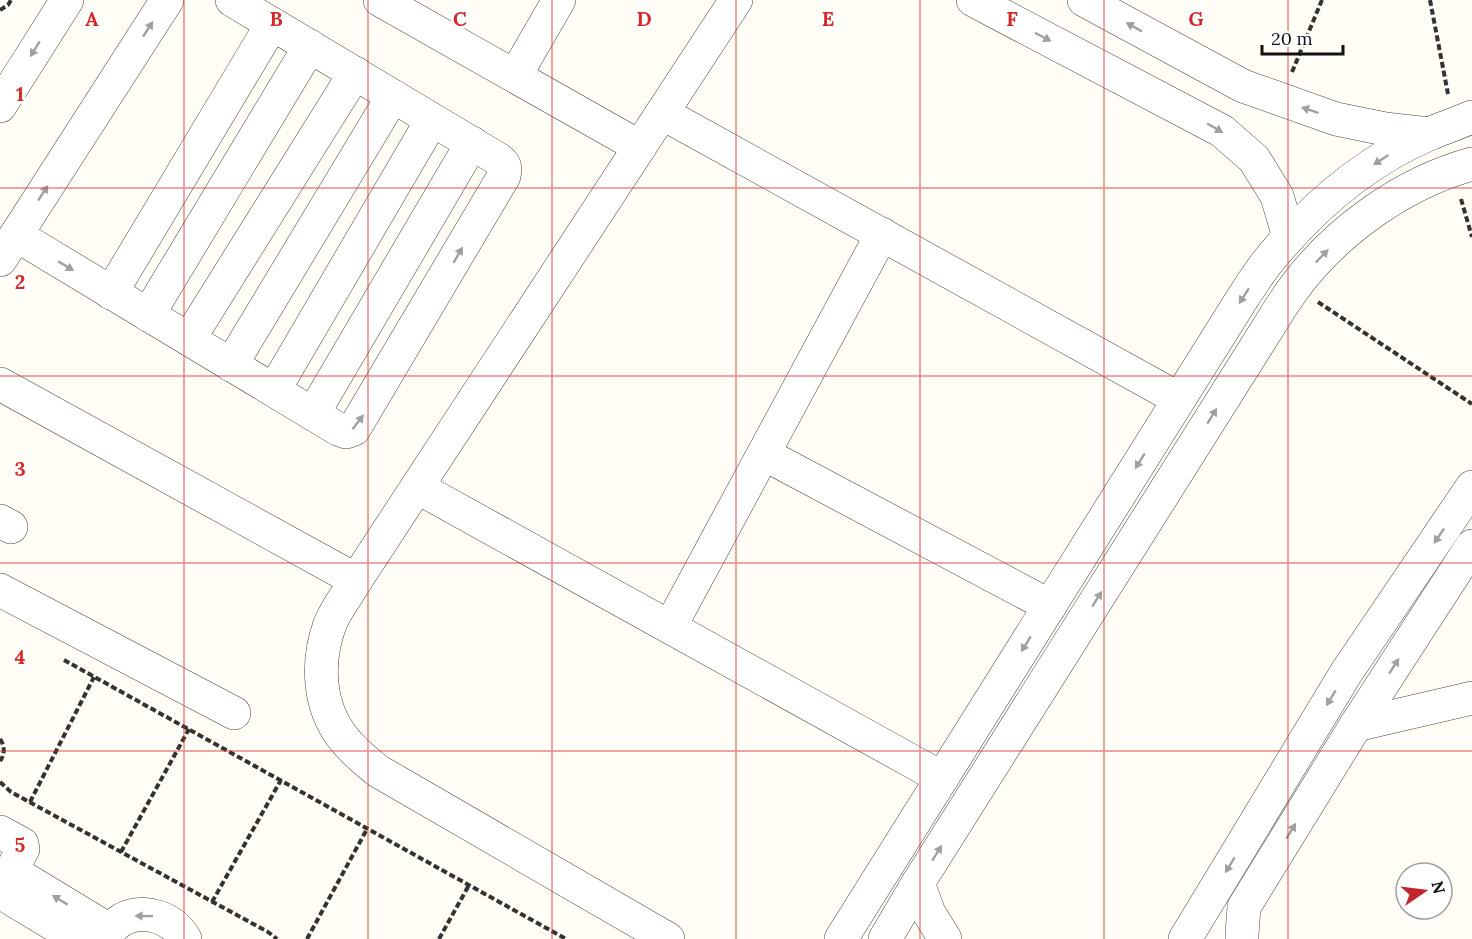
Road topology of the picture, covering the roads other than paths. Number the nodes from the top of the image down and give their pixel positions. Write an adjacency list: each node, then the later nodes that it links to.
1 (67, 0): 14 (street, one-way to 14)
2 (167, 0): 23 (street, one-way to 2)
3 (232, 0): 9 (street)
4 (380, 0): 12 (street)
5 (560, 0): 12 (street)
6 (736, 0): 15 (street)
7 (972, 0): 22 (street, one-way to 22)
8 (1084, 0): 17 (street, one-way to 8)
9 (272, 24): 10 (street); 24 (street)
10 (310, 46): 11 (street); 25 (street)
11 (355, 73): 13 (street); 26 (street)
12 (515, 76): 19 (street)
13 (393, 96): 16 (street); 27 (street)
14 (0, 106)
15 (662, 112): 19 (street); 21 (street)
16 (432, 120): 18 (street); 29 (street)
17 (1451, 125): 22 (street, one-way to 22)
18 (472, 143): 31 (street); 31 (street, one-way to 18)
19 (640, 147): 33 (street)
20 (1462, 166): 45 (street, one-way to 20)
21 (882, 234): 30 (street); 32 (street)
22 (1289, 237): 30 (street, one-way to 30)
23 (8, 248): 24 (street, one-way to 24)
24 (111, 293): 25 (street)
25 (148, 315): 26 (street)
26 (189, 339): 27 (street)
27 (231, 365): 29 (street)
28 (0, 384): 36 (street)
29 (274, 390): 31 (street)
30 (1179, 399): 38 (street, one-way to 38)
31 (314, 414)
32 (764, 453): 38 (street); 39 (street)
33 (417, 487): 36 (street); 39 (street)
34 (1472, 488): 54 (street, one-way to 54)
35 (1472, 546): 42 (street, one-way to 35)
36 (356, 580): 50 (street)
37 (0, 590): 41 (street)
38 (1050, 606): 43 (street, one-way to 43)
39 (670, 627): 43 (street)
40 (1472, 698): 42 (street)
41 (234, 713)
42 (1356, 725): 55 (street, one-way to 42)
43 (942, 778): 51 (street)
44 (0, 832): 46 (street)
45 (918, 883): 52 (street); 53 (street)
46 (4, 885): 47 (street, one-way to 46); 48 (street)
47 (106, 934): 49 (street, one-way to 47)
48 (78, 939)
49 (185, 939)
50 (668, 939)
51 (841, 939)
52 (885, 939)
53 (945, 939)
54 (1185, 939)
55 (1242, 939)

